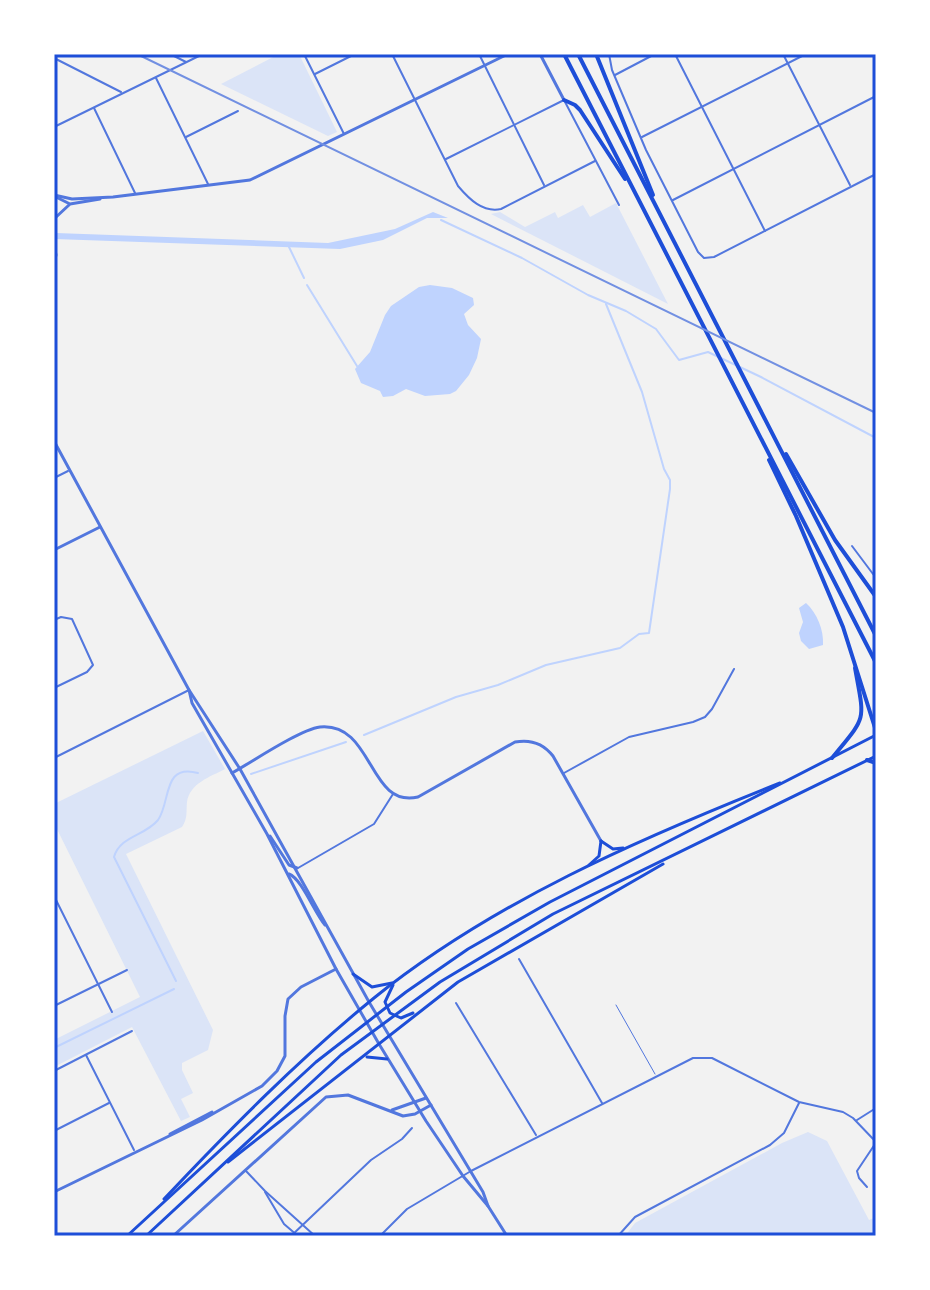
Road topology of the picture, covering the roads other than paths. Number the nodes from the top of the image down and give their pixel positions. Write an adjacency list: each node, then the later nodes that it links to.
1 (170, 54): 18 (street)
2 (203, 54): 18 (street)
3 (304, 54): 21 (street)
4 (355, 54): 21 (street)
5 (392, 54): 26 (street)
6 (479, 54): 20 (street)
7 (508, 54): 20 (street)
8 (540, 54): 27 (street)
9 (564, 54): 47 (highway)
10 (578, 54): 53 (highway)
11 (596, 54): 53 (highway)
12 (609, 54): 22 (street)
13 (655, 54): 22 (street)
14 (675, 54): 29 (street)
15 (783, 54): 19 (street)
16 (806, 54): 19 (street)
17 (54, 58): 24 (street)
18 (186, 62): 23 (street)
19 (788, 63): 29 (street); 32 (street)
20 (484, 65): 26 (street); 31 (street)
21 (314, 74): 34 (street)
22 (614, 75): 35 (street)
23 (155, 77): 24 (street); 36 (street)
24 (123, 93): 28 (street)
25 (876, 96): 32 (street)
26 (415, 100): 34 (street); 37 (street)
27 (564, 100): 31 (street); 38 (street); 47 (highway)
28 (94, 107): 33 (street); 44 (street)
29 (702, 107): 35 (street); 39 (street)
30 (238, 111): 36 (street)
31 (514, 125): 37 (street); 42 (street)
32 (819, 125): 39 (street); 43 (street)
33 (54, 127)
34 (344, 134): 41 (street)
35 (641, 137): 48 (street)
36 (185, 138): 41 (street)
37 (445, 160): 42 (street)
38 (595, 161): 42 (street); 50 (street)
39 (733, 169): 48 (street); 54 (street)
40 (876, 174): 43 (street)
41 (209, 185): 44 (street)
42 (545, 186)
43 (851, 187): 54 (street)
44 (136, 195): 46 (street)
45 (54, 196): 46 (street); 49 (street)
46 (103, 198): 49 (street)
47 (638, 198): 57 (highway)
48 (672, 201): 54 (street)
49 (70, 204): 52 (street)
50 (619, 205)
51 (54, 210): 52 (street)
52 (54, 219)
53 (662, 219): 59 (highway)
54 (765, 231)
55 (54, 245): 56 (street)
56 (54, 263)
57 (749, 414): 69 (highway); 70 (highway)
58 (54, 441): 60 (street)
59 (778, 443): 66 (highway); 68 (highway)
60 (69, 471): 61 (street); 62 (street)
61 (54, 478)
62 (100, 527): 64 (street); 73 (street)
63 (852, 546): 65 (street)
64 (54, 550)
65 (876, 578)
66 (876, 597)
67 (54, 620): 72 (street)
68 (876, 636)
69 (852, 654): 74 (highway); 77 (highway)
70 (876, 663)
71 (734, 669): 82 (street)
72 (54, 688)
73 (189, 690): 76 (street); 80 (street); 81 (street)
74 (876, 733): 77 (main road)
75 (876, 756): 78 (main road)
76 (54, 758)
77 (832, 758): 83 (main road)
78 (867, 760): 79 (highway); 88 (main road)
79 (876, 763)
80 (240, 769): 81 (street); 84 (street); 89 (street)
81 (232, 773): 85 (street)
82 (562, 773): 84 (street); 86 (street)
83 (800, 775): 87 (main road); 138 (main road)
84 (393, 794): 89 (street)
85 (265, 830): 89 (street); 91 (street)
86 (601, 841): 87 (main road); 90 (main road)
87 (635, 843): 90 (main road)
88 (680, 854): 104 (main road); 130 (main road)
89 (297, 868): 93 (street)
90 (579, 872): 98 (main road)
91 (289, 874): 93 (street); 95 (street)
92 (54, 896): 99 (street)
93 (332, 935): 97 (street)
94 (519, 959): 118 (street)
95 (336, 969): 105 (street); 129 (street)
96 (127, 970): 99 (street)
97 (353, 974): 98 (main road); 100 (street)
98 (395, 982): 100 (main road); 104 (main road)
99 (98, 984): 103 (street); 106 (street)
100 (369, 1002): 105 (main road); 108 (street)
101 (456, 1003): 127 (street)
102 (616, 1005): 114 (lane)
103 (54, 1006)
104 (420, 1009): 108 (main road)
105 (359, 1011): 109 (street); 138 (main road)
106 (112, 1012)
107 (132, 1031): 110 (street)
108 (389, 1035): 109 (main road); 115 (street)
109 (379, 1044): 111 (main road); 112 (street)
110 (86, 1055): 113 (street); 116 (street)
111 (363, 1058): 112 (main road); 130 (main road)
112 (387, 1059): 119 (street)
113 (54, 1071)
114 (657, 1076): 117 (street); 118 (street)
115 (426, 1098): 119 (street); 120 (street)
116 (110, 1102): 126 (street); 129 (street)
117 (799, 1102): 124 (street); 148 (street)
118 (602, 1103): 127 (street)
119 (414, 1104): 122 (street); 123 (street)
120 (431, 1105): 123 (street); 132 (street)
121 (876, 1108): 124 (street)
122 (389, 1110): 123 (street); 131 (street)
123 (420, 1112): 133 (street)
124 (856, 1121): 128 (street)
125 (412, 1128): 139 (street)
126 (54, 1131)
127 (537, 1137): 132 (street)
128 (876, 1142): 134 (street)
129 (135, 1151): 136 (street)
130 (220, 1167): 142 (main road)
131 (246, 1171): 135 (street); 143 (street)
132 (471, 1171): 133 (street); 137 (street)
133 (463, 1176): 137 (street); 146 (street)
134 (867, 1187)
135 (265, 1191): 139 (street); 140 (street)
136 (54, 1192)
137 (488, 1206): 147 (street)
138 (144, 1219): 141 (main road)
139 (301, 1225): 140 (street); 145 (street)
140 (292, 1234): 144 (street)
141 (127, 1236)
142 (146, 1236)
143 (173, 1236)
144 (298, 1236)
145 (315, 1236)
146 (380, 1236)
147 (507, 1236)
148 (618, 1236)

